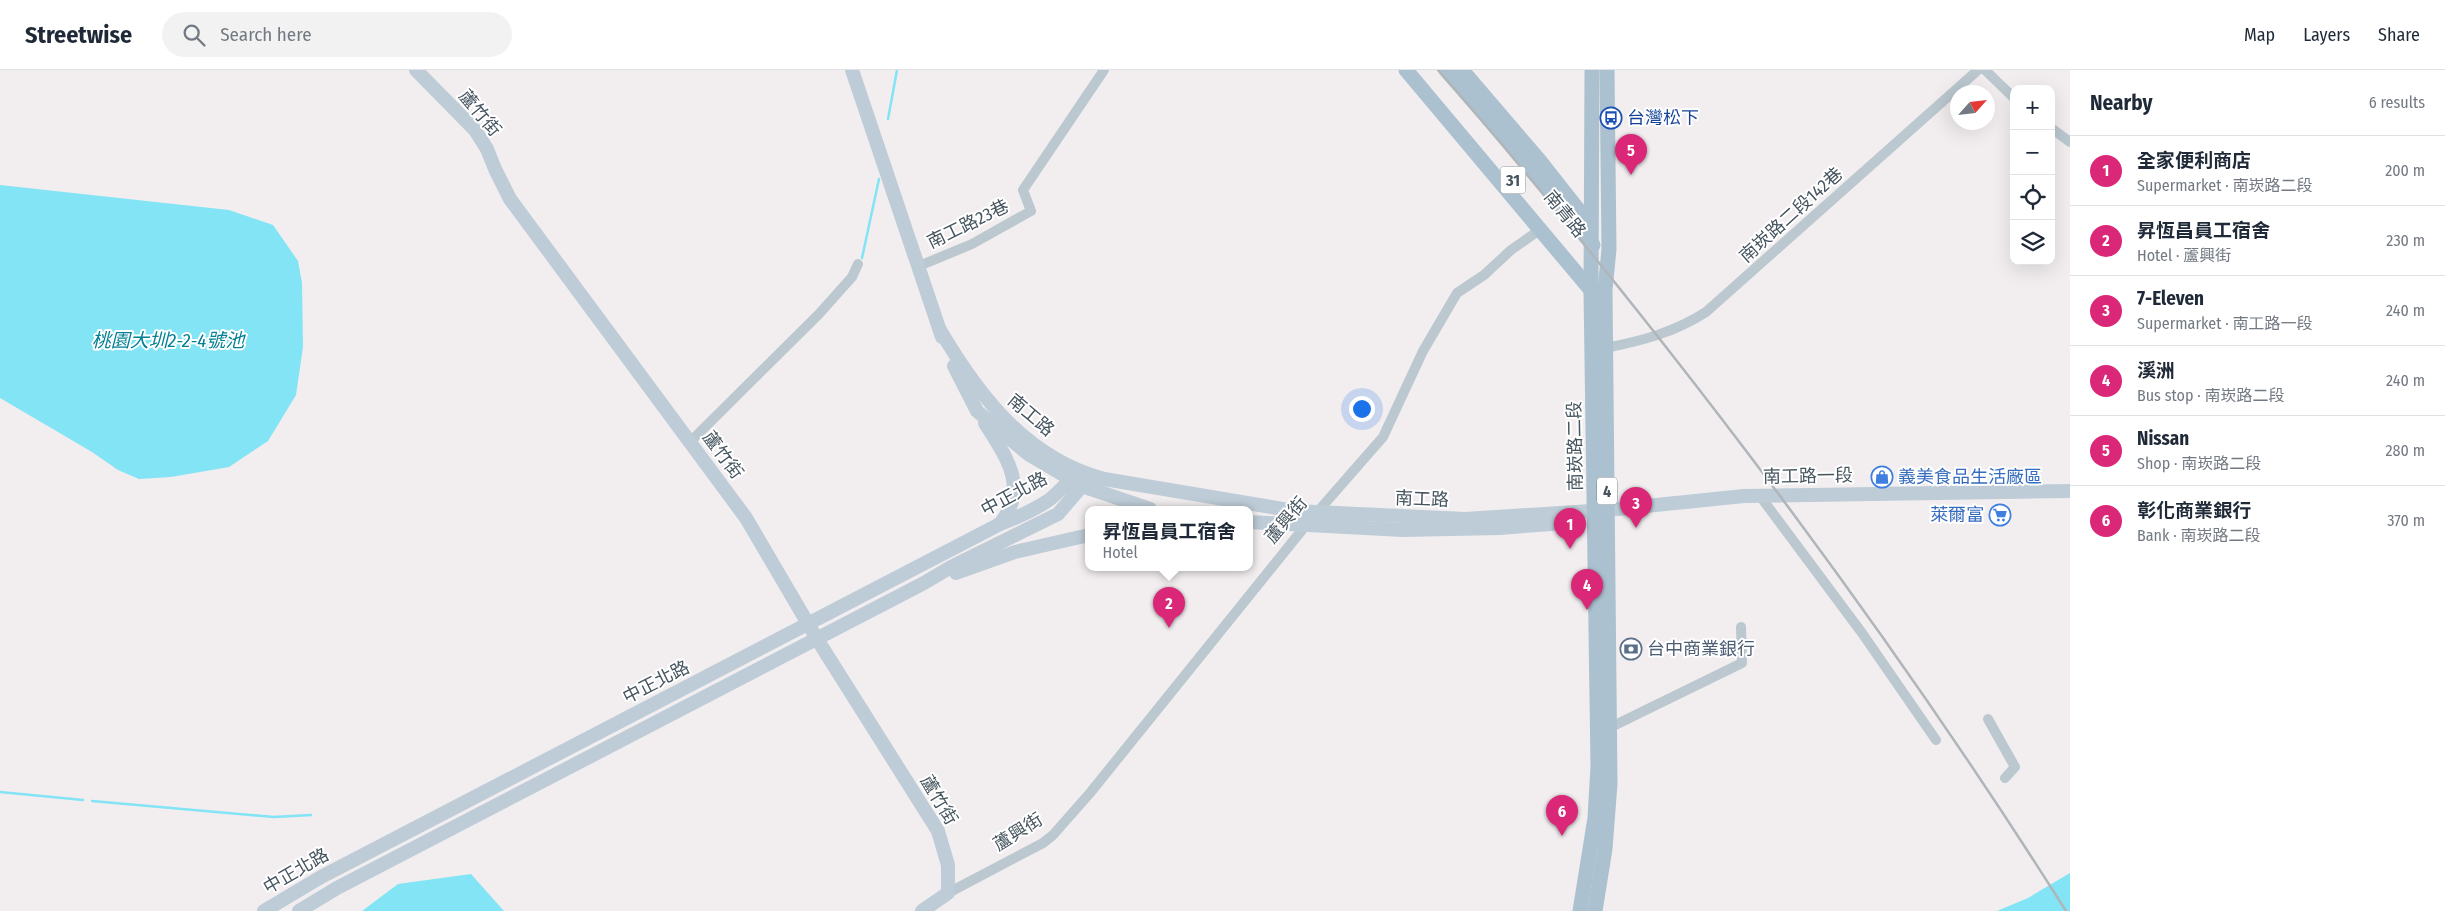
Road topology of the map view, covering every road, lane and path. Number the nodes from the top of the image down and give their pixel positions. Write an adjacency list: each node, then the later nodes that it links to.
1 (416, 70): 25 (street, 蘆竹街)
2 (852, 70): 20 (street, 南工路)
3 (1104, 70): 20 (street, 南工路23巷)
4 (1406, 70): 16 (main road, 31)
5 (1419, 70): 21 (main road, 南青路 / 31)
6 (1446, 70): 17 (main road, 南青路 / 31)
7 (1462, 70): 15 (main road, 31)
8 (1592, 70): 15 (main road, 南崁路二段 / 4)
9 (1607, 70): 18 (main road, 南崁路二段 / 4)
10 (1978, 70): 23 (street, 南崁路二段142巷)
11 (1985, 70): 12 (street)
12 (2010, 94)
13 (2054, 130): 14 (street)
14 (2070, 142)
15 (1592, 227): 17 (main road, 南崁路二段 / 4); 18 (main road, 31)
16 (1541, 230): 21 (main road, 31); 30 (street, 蘆興街)
17 (1592, 244): 18 (main road, 南青路 / 31); 21 (main road, 南崁路二段 / 4)
18 (1609, 255): 21 (main road, 南崁路二段 / 4)
19 (858, 264): 25 (street)
20 (919, 266): 22 (street, 南工路)
21 (1598, 291): 23 (main road, 南崁路二段 / 4); 31 (main road, 南崁路二段 / 4)
22 (940, 330): 24 (street, 南工路); 26 (street, 南工路)
23 (1605, 348): 31 (main road, 南崁路二段 / 4)
24 (977, 411): 26 (street, 南工路); 33 (street)
25 (690, 442): 37 (street, 蘆竹街)
26 (1078, 479): 29 (street, 南工路); 30 (street, 南工路); 33 (street, 中正北路); 36 (street, 中正北路)
27 (2070, 491): 28 (street, 南工路一段)
28 (1760, 496): 31 (street, 南工路一段); 42 (street)
29 (1143, 506)
30 (1317, 512): 31 (street, 南工路); 34 (street, 蘆興街)
31 (1599, 514): 34 (street, 南工路); 41 (main road, 南崁路二段 / 4); 48 (main road, 南崁路二段 / 4)
32 (1253, 522): 34 (street, 南工路)
33 (1000, 524): 37 (street, 中正北路)
34 (1306, 525): 44 (street, 蘆興街)
35 (1085, 536): 36 (street)
36 (924, 583): 39 (street, 中正北路)
37 (809, 625): 39 (street, 蘆竹街); 45 (street, 中正北路)
38 (1741, 627): 41 (street)
39 (817, 638): 44 (street, 蘆竹街); 46 (street, 中正北路)
40 (1988, 719): 43 (street)
41 (1609, 728): 49 (main road, 南崁路二段 / 4)
42 (1936, 740)
43 (2005, 778)
44 (948, 893): 47 (street, 蘆興街)
45 (264, 911)
46 (299, 911)
47 (922, 911)
48 (1580, 911)
49 (1595, 911)

